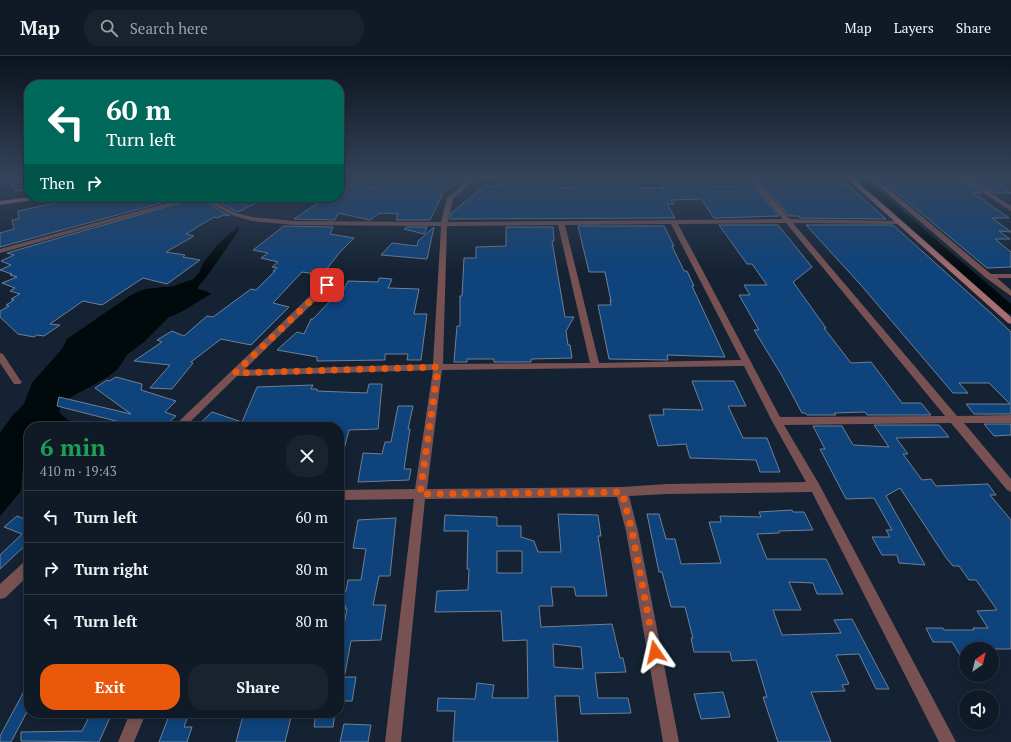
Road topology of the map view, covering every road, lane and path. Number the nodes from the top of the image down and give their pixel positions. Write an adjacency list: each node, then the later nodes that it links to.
1 (152, 209): 12 (street)
2 (224, 209): 11 (street)
3 (447, 209): 11 (street)
4 (777, 209): 7 (street)
5 (884, 209): 8 (street)
6 (909, 209): 14 (street)
7 (787, 221): 8 (street); 10 (street); 25 (street)
8 (898, 222): 17 (street)
9 (561, 223): 10 (street); 11 (street); 20 (street)
10 (674, 223): 19 (street)
11 (444, 224): 21 (street)
12 (0, 251)
13 (337, 276): 22 (street)
14 (989, 276): 15 (street); 16 (street)
15 (1011, 276)
16 (1011, 294)
17 (1011, 321)
18 (0, 356): 23 (street)
19 (748, 364): 20 (street); 26 (street)
20 (594, 366): 21 (street)
21 (438, 367): 22 (street); 31 (street)
22 (235, 373): 27 (street)
23 (17, 382)
24 (1011, 419): 25 (street)
25 (955, 420): 26 (street); 29 (street)
26 (777, 421): 28 (street)
27 (183, 422)
28 (815, 487): 30 (street); 39 (street)
29 (1011, 487)
30 (622, 492): 31 (street); 38 (street)
31 (420, 494): 32 (street); 37 (street)
32 (344, 495)
33 (24, 571): 34 (street)
34 (0, 593)
35 (136, 718): 36 (street)
36 (126, 742)
37 (392, 742)
38 (671, 742)
39 (948, 742)

